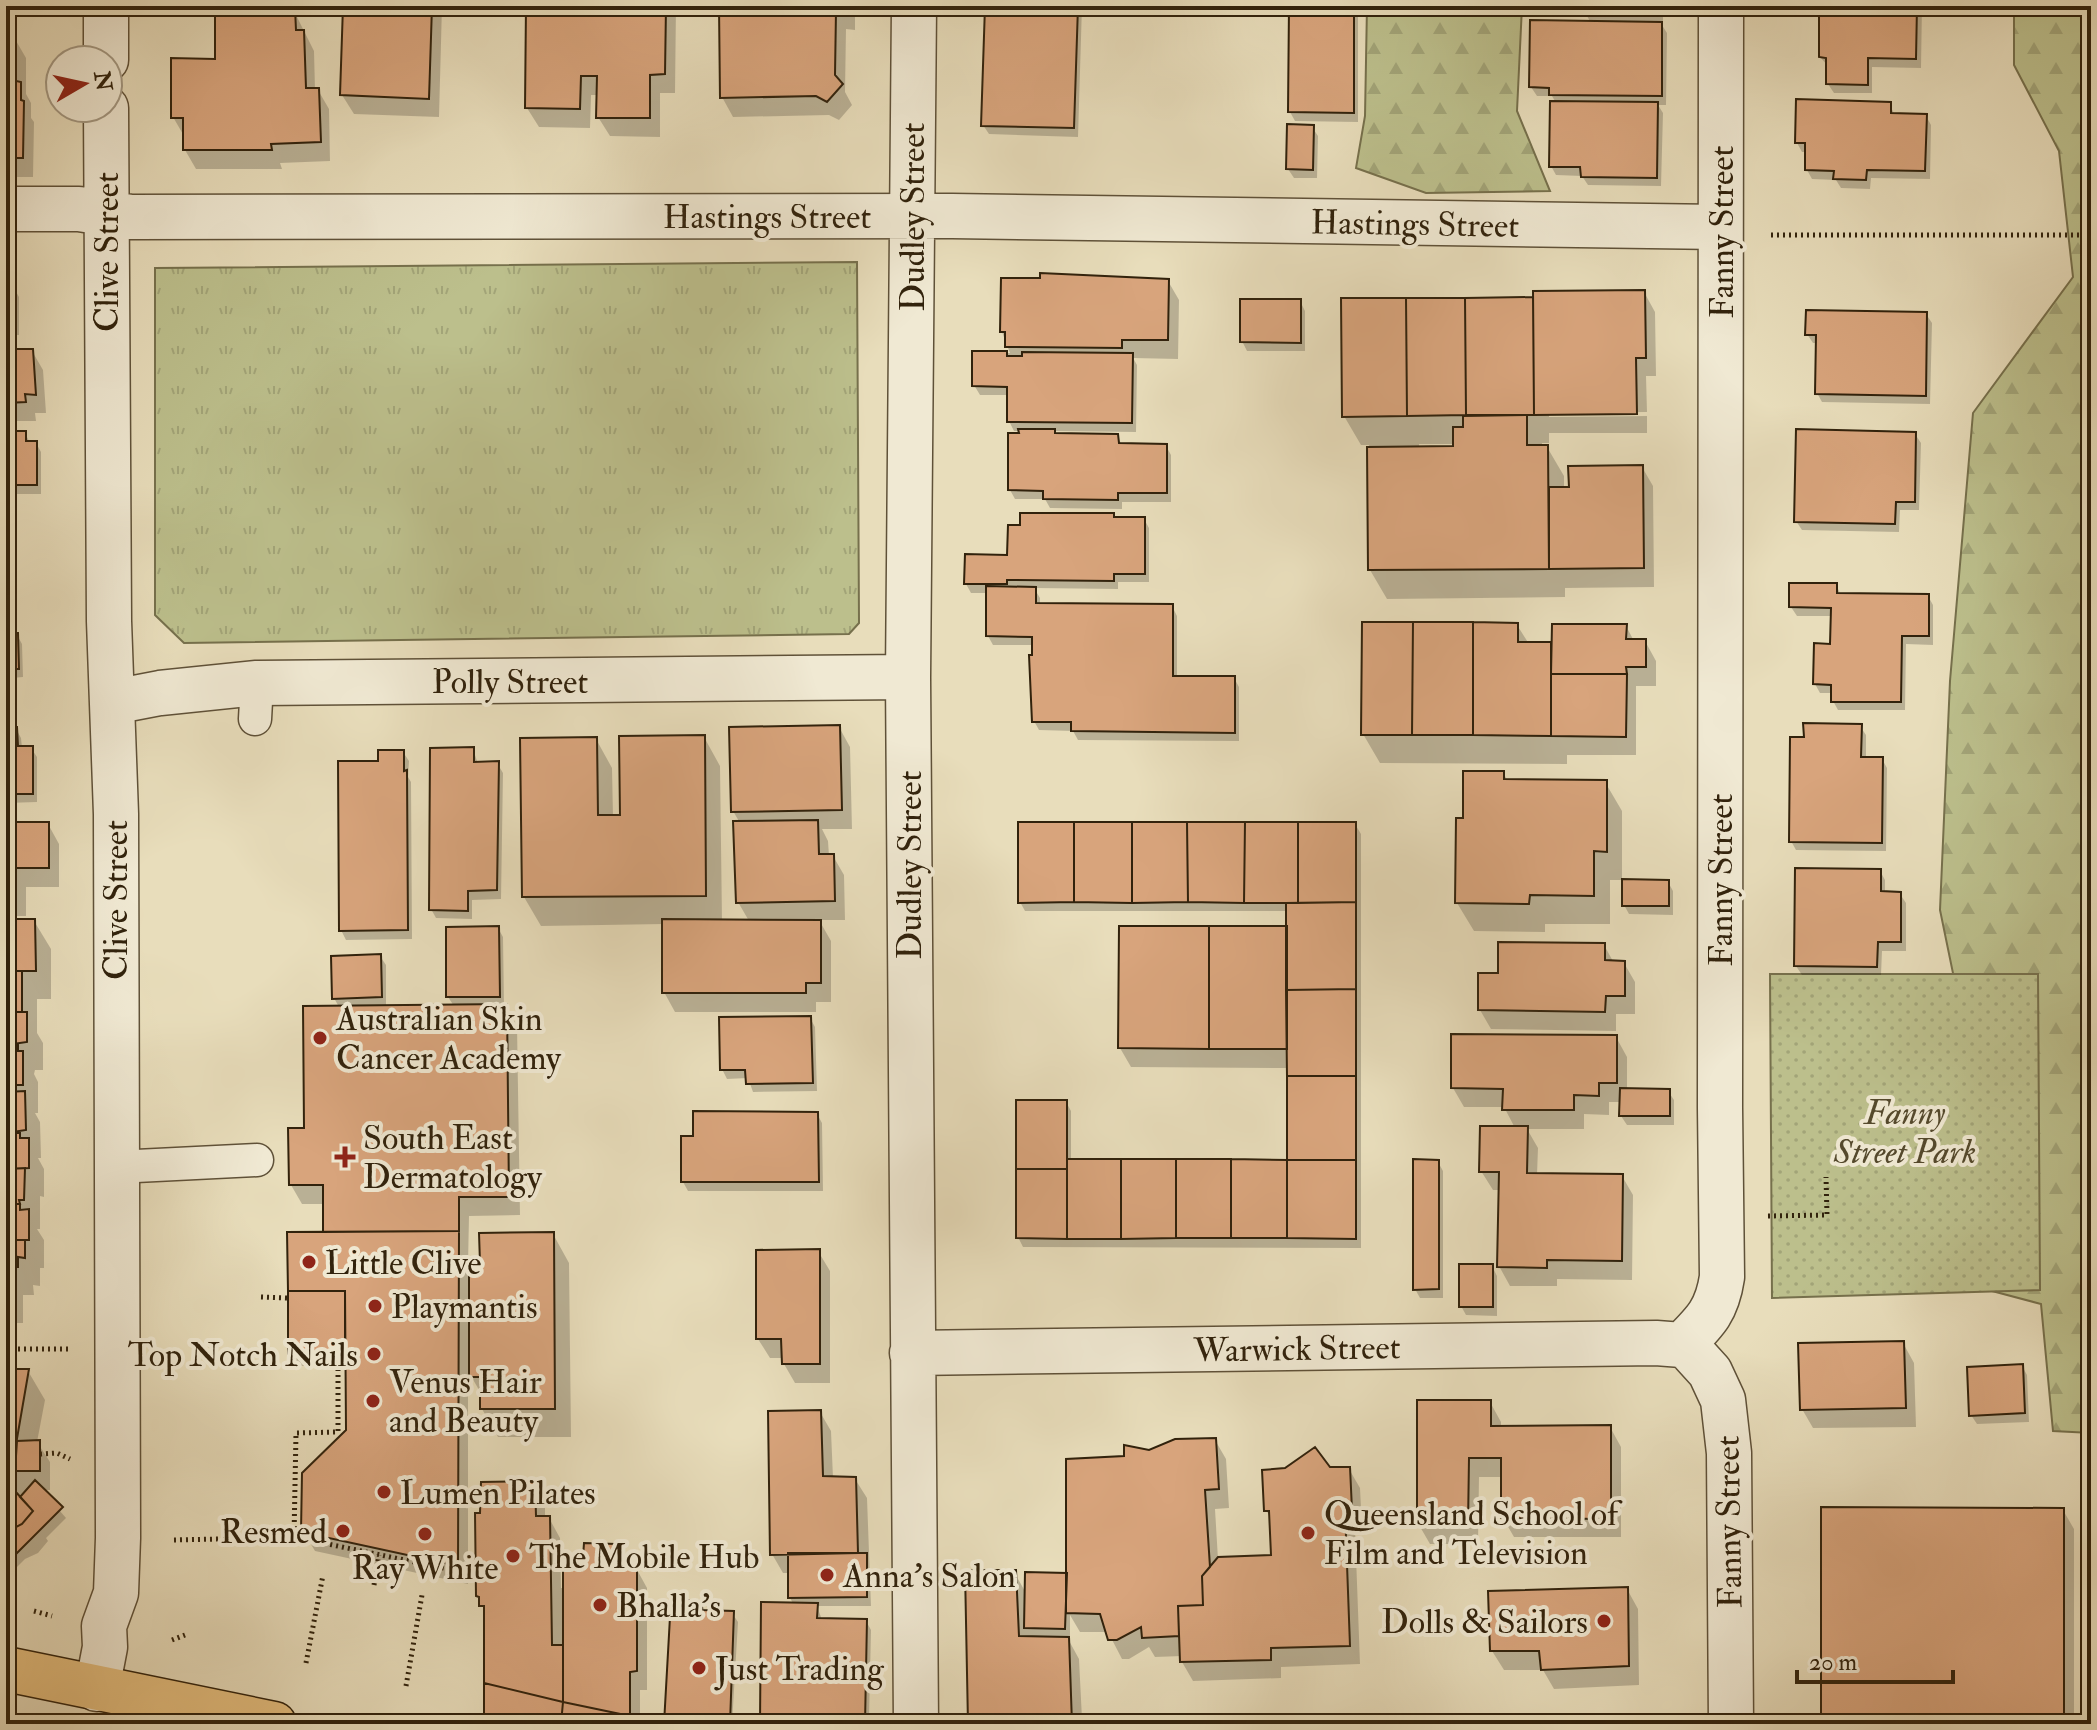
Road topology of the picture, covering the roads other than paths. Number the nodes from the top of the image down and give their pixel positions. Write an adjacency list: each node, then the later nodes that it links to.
1 (106, 6): 4 (street)
2 (914, 6): 8 (street, Dudley Street)
3 (1721, 6): 9 (street, Fanny Street)
4 (106, 44)
5 (106, 124): 7 (street, Clive Street)
6 (6, 209): 7 (street, Hastings Street)
7 (105, 214): 8 (street, Hastings Street); 11 (street, Clive Street)
8 (913, 216): 9 (street, Hastings Street); 10 (street, Dudley Street)
9 (1739, 231): 14 (street, Fanny Street)
10 (908, 677): 11 (street, Polly Street); 15 (street, Dudley Street)
11 (113, 702): 13 (street, Clive Street)
12 (257, 1160): 13 (lane)
13 (116, 1167): 17 (street, Clive Street)
14 (1682, 1345): 15 (street, Warwick Street); 20 (street, Fanny Street)
15 (912, 1353): 19 (street, Dudley Street)
16 (6, 1669): 17 (highway)
17 (97, 1689): 18 (highway)
18 (274, 1724)
19 (916, 1724)
20 (1731, 1724)

